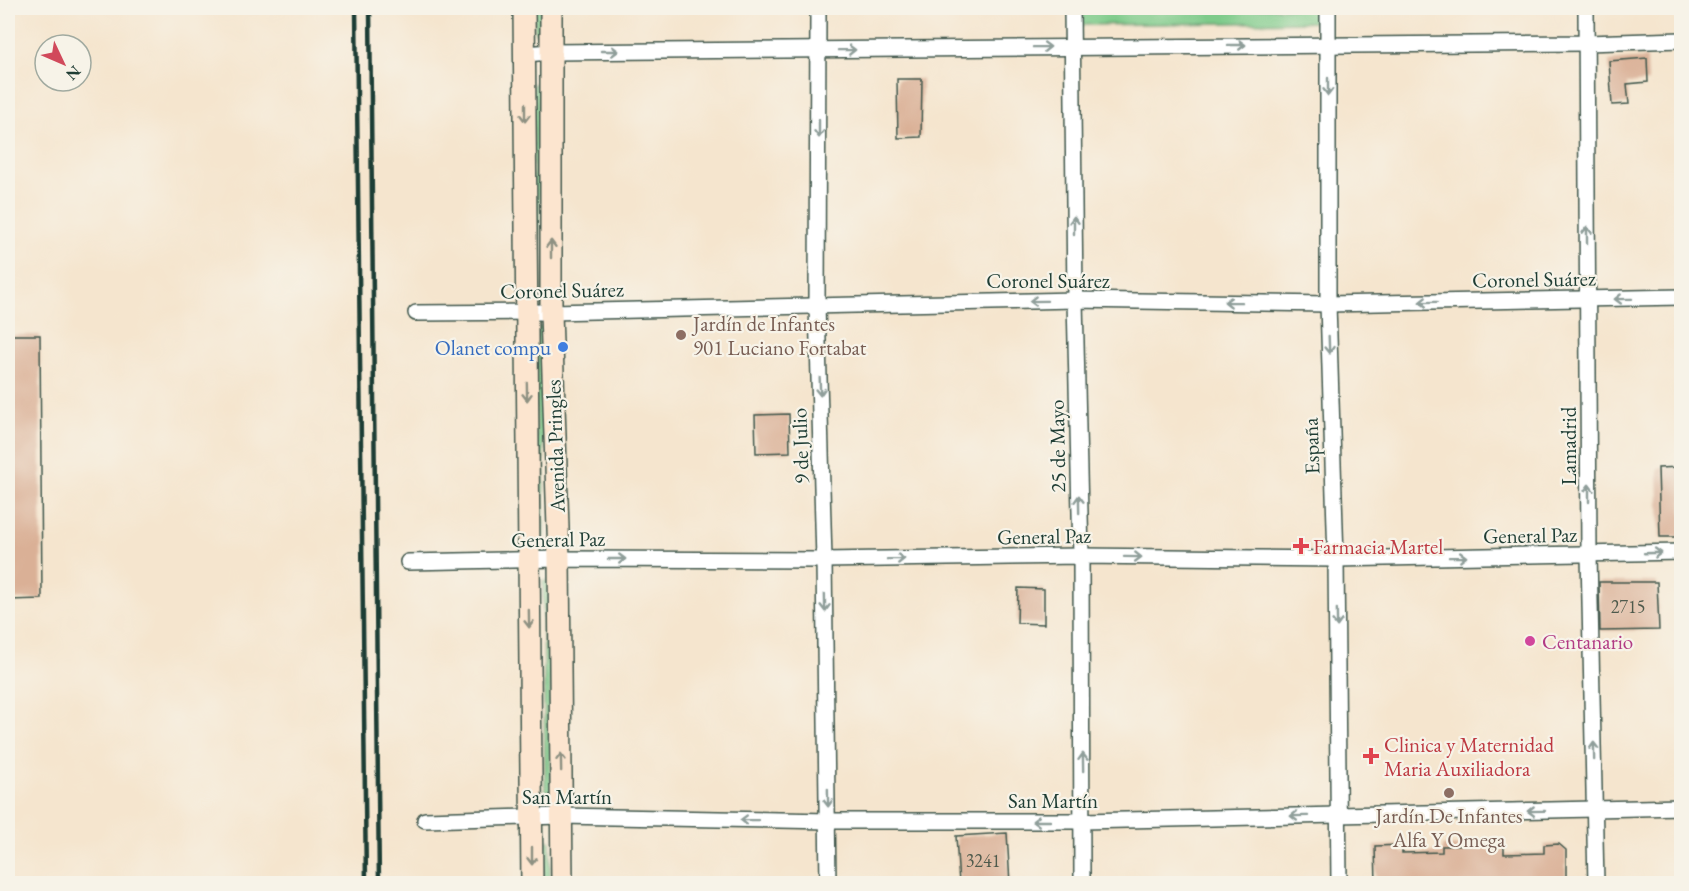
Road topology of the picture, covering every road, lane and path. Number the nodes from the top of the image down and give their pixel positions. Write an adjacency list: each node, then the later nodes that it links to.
1 (524, 8): 13 (main road, Avenida Pringles)
2 (551, 8): 12 (main road, Avenida Pringles)
3 (818, 8): 11 (street, 9 de Julio)
4 (1072, 8): 10 (street, 25 de Mayo)
5 (1328, 8): 9 (street, España)
6 (1586, 8): 8 (street, Lamadrid)
7 (1682, 40): 8 (street)
8 (1587, 43): 9 (street); 15 (street, Lamadrid, one-way to 8)
9 (1329, 45): 10 (street, one-way to 9); 17 (street, España, one-way to 17)
10 (1074, 46): 11 (street, one-way to 10); 16 (street, 25 de Mayo, one-way to 10)
11 (819, 51): 12 (street, one-way to 11); 18 (street, 9 de Julio, one-way to 18)
12 (551, 52): 13 (street); 19 (main road, Avenida Pringles, one-way to 12)
13 (525, 54): 21 (main road, Avenida Pringles, one-way to 21)
14 (1682, 297): 15 (street, Coronel Suárez, one-way to 15)
15 (1588, 299): 17 (street, Coronel Suárez, one-way to 17); 23 (street, Lamadrid, one-way to 15)
16 (1075, 300): 17 (street, Coronel Suárez, one-way to 16); 18 (street, Coronel Suárez, one-way to 18); 24 (street, 25 de Mayo, one-way to 16)
17 (1328, 304): 26 (street, España, one-way to 26)
18 (818, 305): 19 (street, Coronel Suárez); 27 (street, 9 de Julio, one-way to 27)
19 (551, 312): 21 (street, Coronel Suárez); 25 (main road, Avenida Pringles)
20 (416, 313): 21 (street, Coronel Suárez)
21 (526, 313): 28 (main road, Avenida Pringles, one-way to 28)
22 (1682, 552): 23 (street, General Paz, one-way to 22)
23 (1589, 555): 26 (street, General Paz, one-way to 23); 31 (street, Lamadrid, one-way to 23)
24 (1081, 556): 26 (street, General Paz, one-way to 26); 27 (street, General Paz, one-way to 24); 37 (street, 25 de Mayo, one-way to 24)
25 (559, 559): 27 (street, General Paz, one-way to 27); 28 (street, General Paz); 33 (main road, Avenida Pringles, one-way to 25)
26 (1336, 559): 32 (street, España, one-way to 32)
27 (824, 560): 36 (street, 9 de Julio, one-way to 36)
28 (529, 561): 29 (street, General Paz); 34 (main road, Avenida Pringles, one-way to 34)
29 (408, 562)
30 (1682, 807): 31 (street, San Martín)
31 (1595, 810): 32 (street, San Martín, one-way to 32); 43 (street, Lamadrid)
32 (1338, 815): 37 (street, San Martín, one-way to 37); 42 (street, España)
33 (561, 816): 34 (street, San Martín); 36 (street, San Martín, one-way to 33); 39 (main road, Avenida Pringles)
34 (532, 817): 35 (street, San Martín); 38 (main road, Avenida Pringles, one-way to 38)
35 (425, 819)
36 (829, 821): 37 (street, San Martín, one-way to 36); 40 (street, 9 de Julio)
37 (1083, 821): 41 (street, 25 de Mayo)
38 (532, 884)
39 (562, 884)
40 (828, 884)
41 (1083, 884)
42 (1340, 884)
43 (1596, 884)

